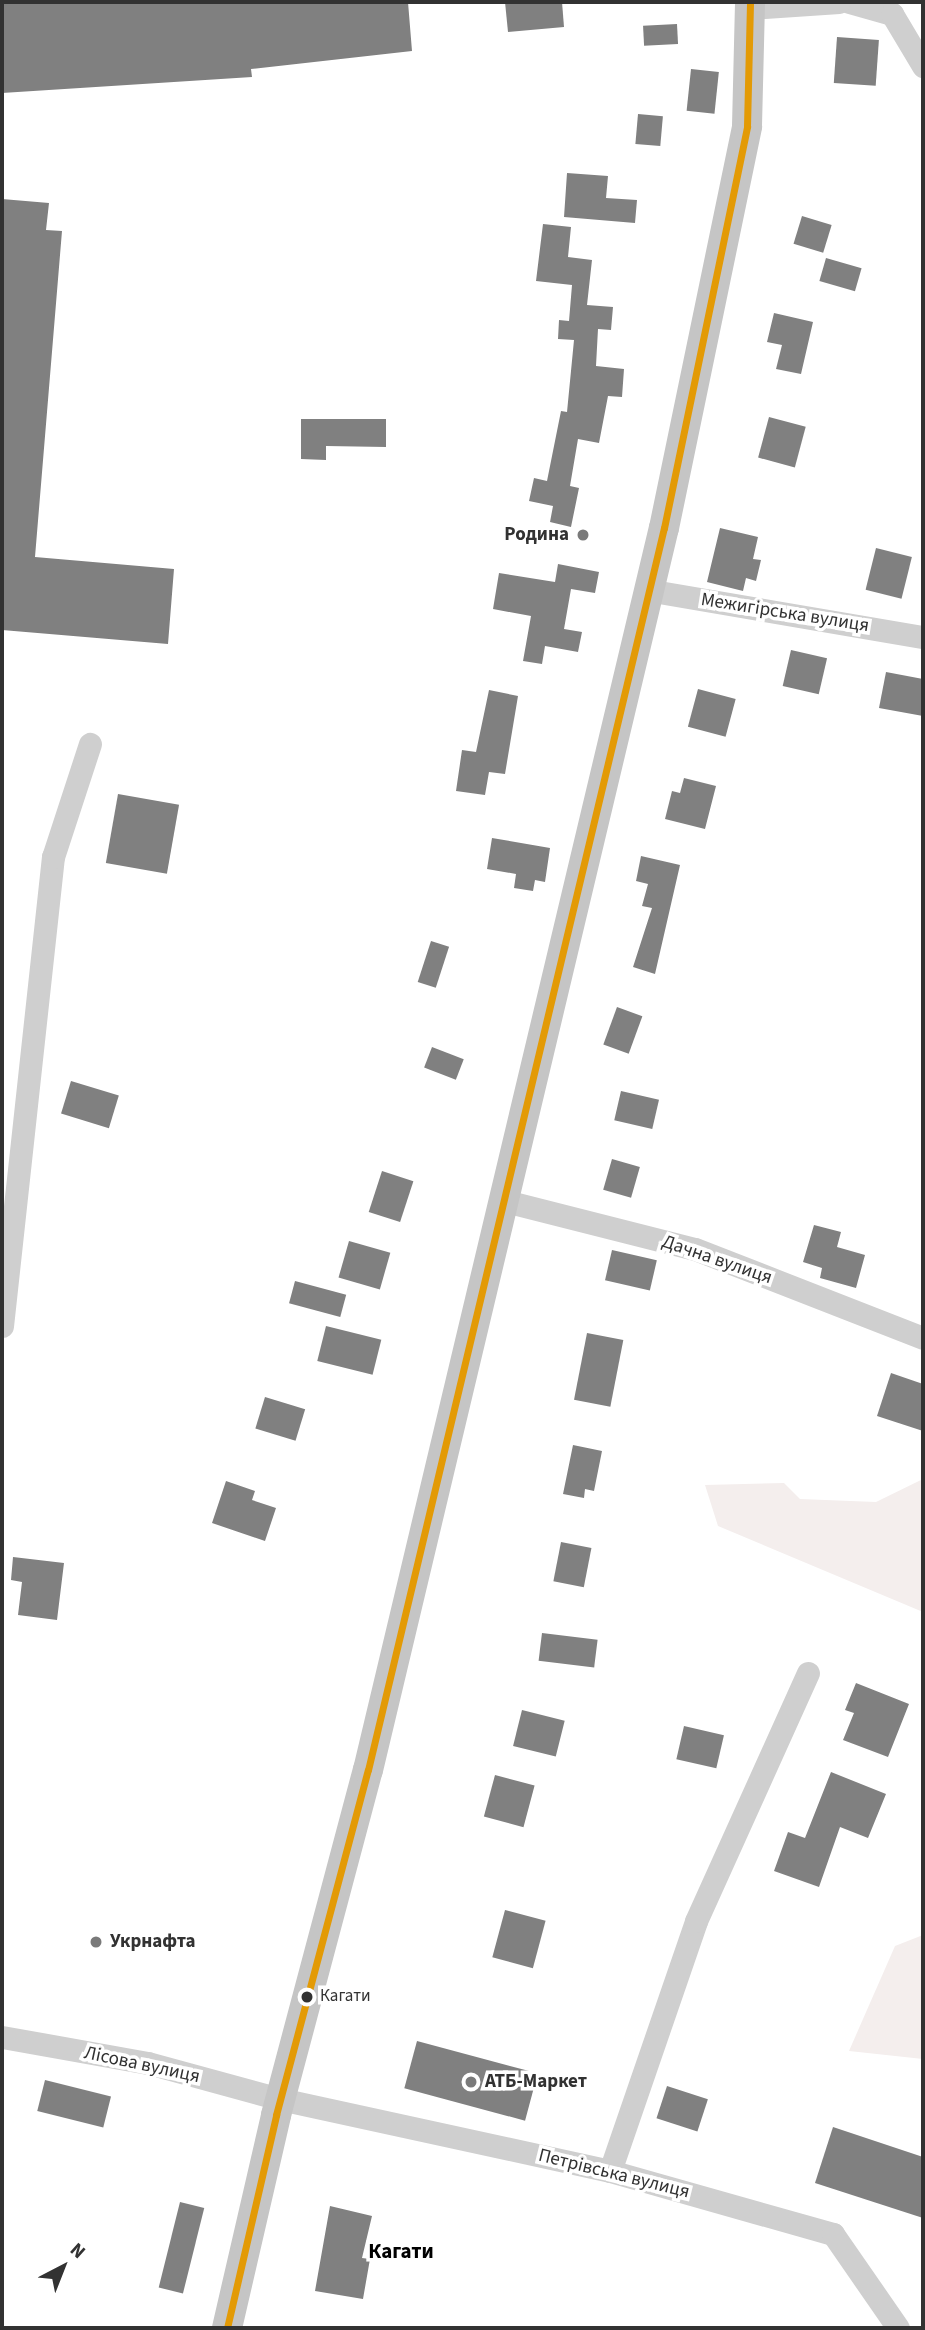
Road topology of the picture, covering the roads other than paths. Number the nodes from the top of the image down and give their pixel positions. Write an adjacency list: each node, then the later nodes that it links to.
1 (839, 2): 3 (street)
2 (849, 2): 4 (street)
3 (751, 5): 5 (main road)
4 (923, 66)
5 (647, 590): 6 (street, Межигірська вулиця); 8 (main road)
6 (923, 637)
7 (90, 744): 9 (street)
8 (505, 1201): 10 (street, Дачна вулиця); 13 (main road)
9 (2, 1326)
10 (923, 1338)
11 (808, 1673): 14 (street)
12 (2, 2037): 13 (street, Лісова вулиця)
13 (278, 2107): 14 (street, Петрівська вулиця); 15 (main road)
14 (610, 2171): 16 (street, Петрівська вулиця)
15 (227, 2328)
16 (898, 2328)

